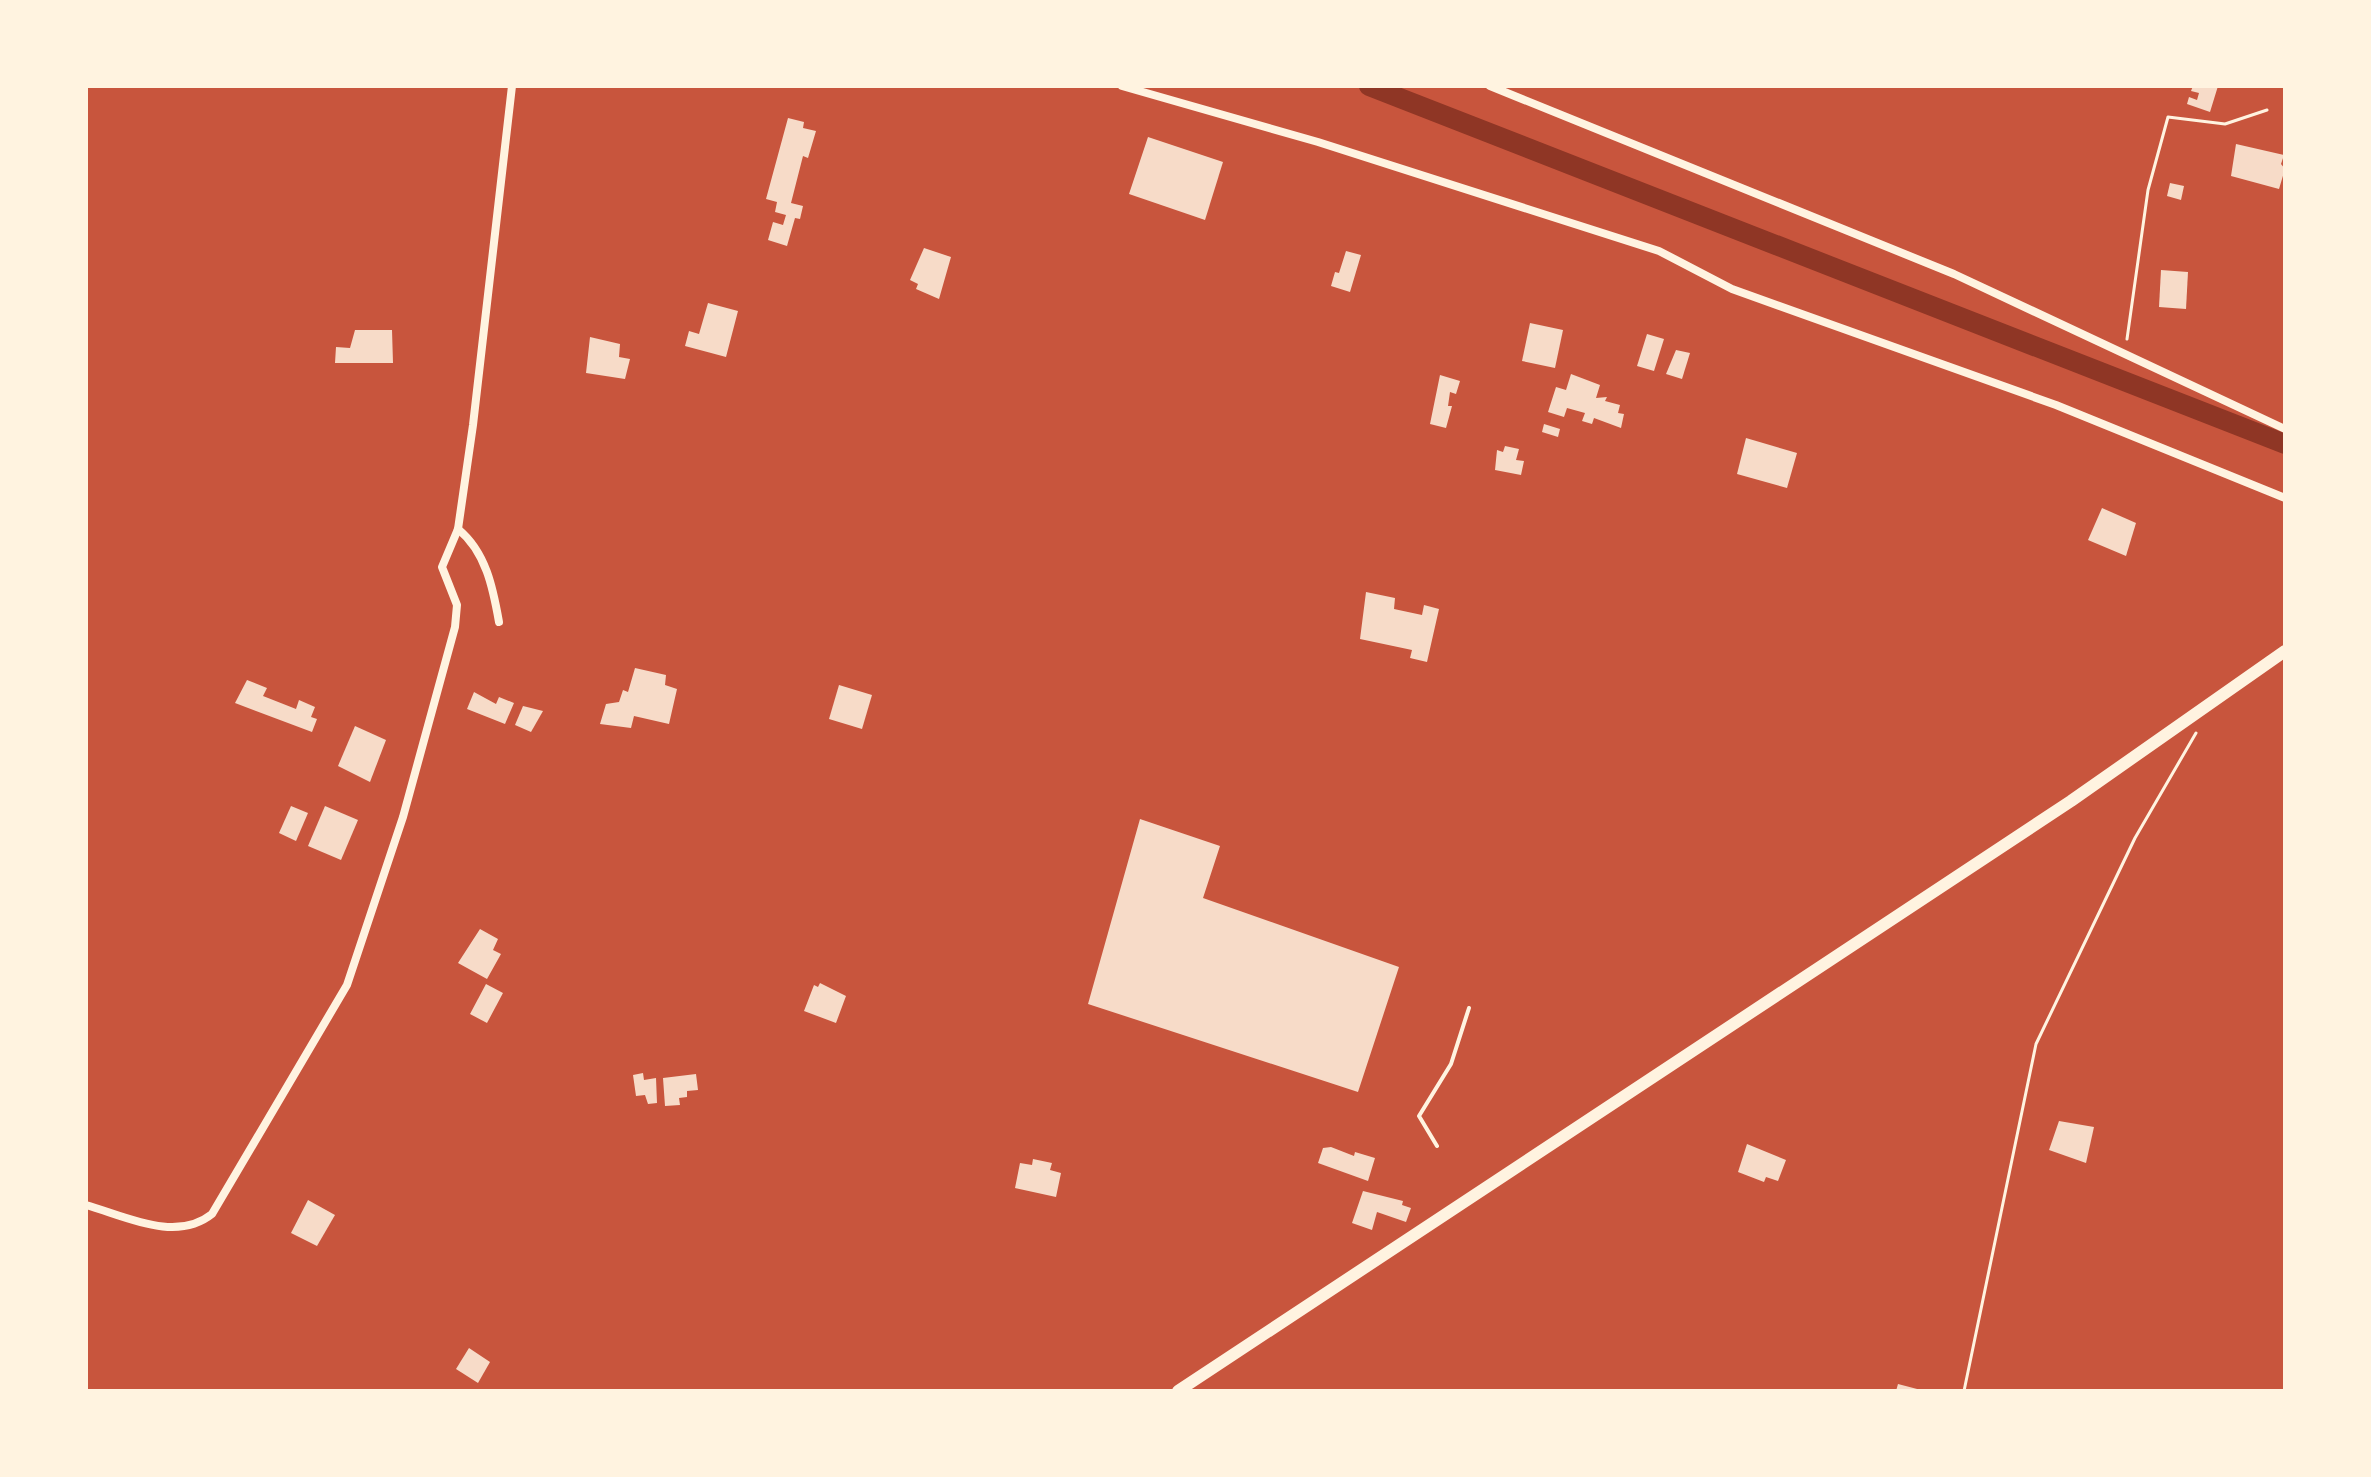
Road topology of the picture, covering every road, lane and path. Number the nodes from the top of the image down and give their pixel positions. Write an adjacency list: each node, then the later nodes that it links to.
1 (512, 86): 8 (street)
2 (1122, 86): 7 (street)
3 (1490, 86): 5 (street)
4 (2267, 110): 5 (path)
5 (2125, 351): 6 (street)
6 (2285, 429)
7 (2285, 498)
8 (458, 529): 9 (street); 14 (street)
9 (499, 622)
10 (2285, 651): 15 (main road)
11 (2197, 732): 16 (path)
12 (1469, 1008): 13 (lane)
13 (1437, 1146)
14 (86, 1205)
15 (1178, 1391)
16 (1964, 1391)

